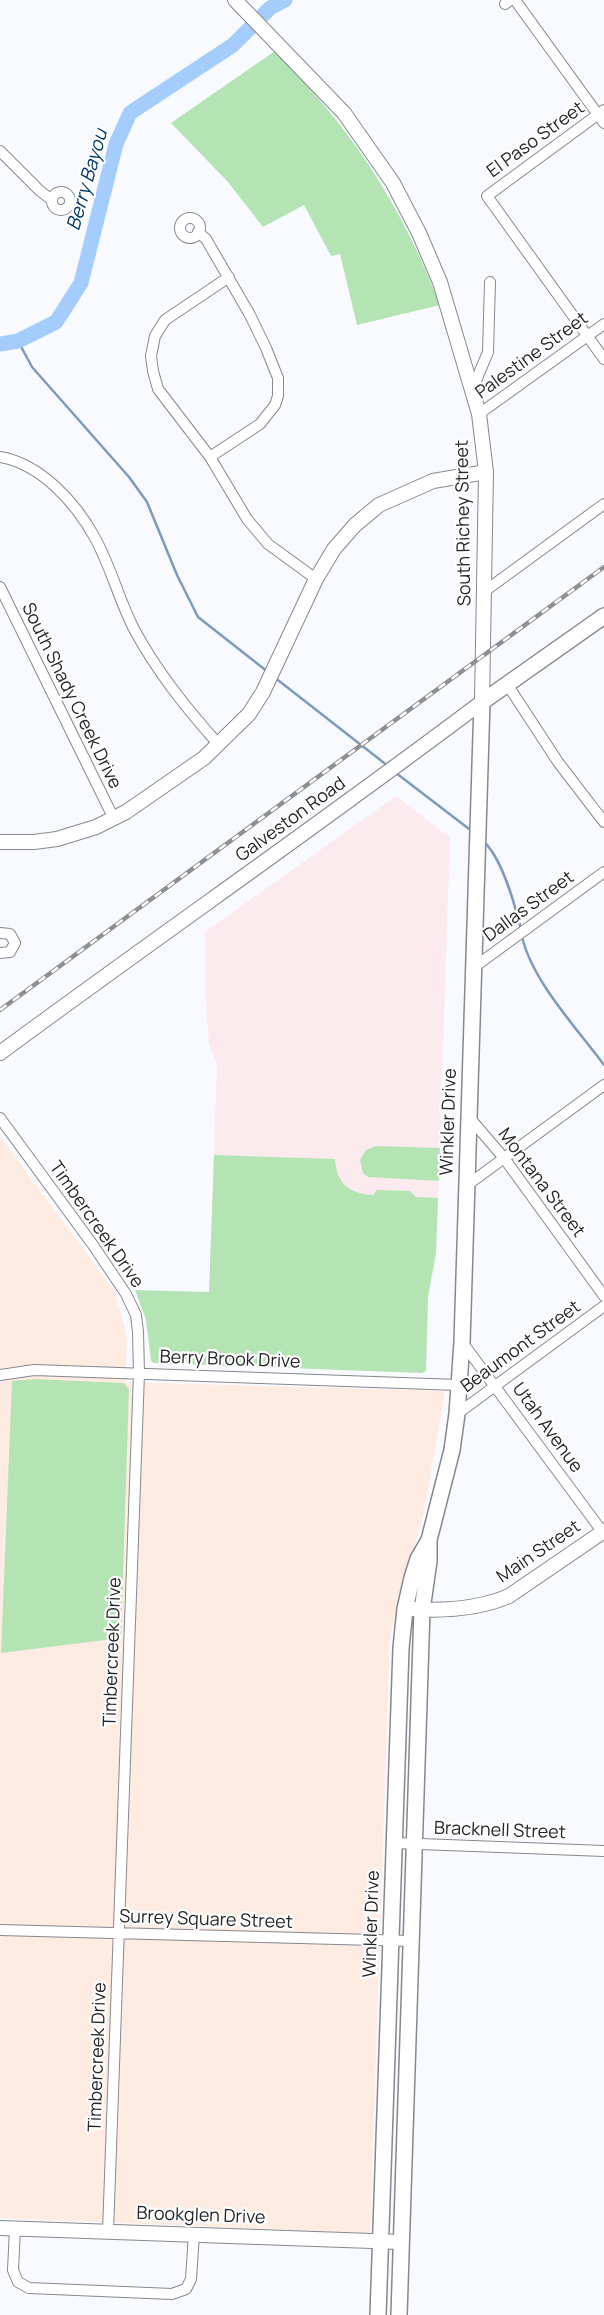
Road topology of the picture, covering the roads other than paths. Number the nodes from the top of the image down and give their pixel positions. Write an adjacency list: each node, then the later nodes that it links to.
1 (236, 0): 13 (main road, South Richey Street)
2 (515, 0): 3 (street)
3 (601, 112): 4 (street); 11 (street, El Paso Street)
4 (604, 124)
5 (0, 151): 6 (street)
6 (52, 200)
7 (198, 232): 8 (street)
8 (229, 277): 16 (street); 16 (street)
9 (490, 282): 13 (street)
10 (604, 324): 11 (street, Palestine Street)
11 (588, 336): 12 (street); 14 (street, Palestine Street)
12 (604, 359)
13 (473, 388): 14 (main road, South Richey Street)
14 (480, 414): 17 (main road, South Richey Street)
15 (0, 457): 25 (street)
16 (210, 457): 19 (street)
17 (486, 472): 19 (main road); 21 (main road, South Richey Street)
18 (604, 504): 21 (street)
19 (316, 579): 25 (main road)
20 (0, 586): 26 (street, South Shady Creek Drive)
21 (485, 590): 24 (main road, South Richey Street)
22 (604, 616): 23 (main road, Galveston Road)
23 (507, 684): 24 (main road, Galveston Road); 27 (street)
24 (482, 702): 32 (main road, Winkler Drive); 33 (main road, Galveston Road)
25 (219, 745): 26 (main road)
26 (114, 819): 28 (main road)
27 (604, 822)
28 (0, 842)
29 (604, 872): 32 (street, Dallas Street)
30 (0, 932): 31 (street)
31 (0, 953)
32 (473, 968): 35 (main road, Winkler Drive)
33 (0, 1053)
34 (604, 1085): 37 (street)
35 (468, 1116): 37 (street, Montana Street); 38 (main road, Winkler Drive)
36 (0, 1118): 42 (street, Timbercreek Drive)
37 (504, 1158): 38 (street); 39 (street, Montana Street)
38 (466, 1186): 41 (main road, Winkler Drive)
39 (604, 1296)
40 (604, 1306): 45 (street, Beaumont Street)
41 (462, 1342): 44 (main road, Winkler Drive); 45 (street, Utah Avenue)
42 (139, 1373): 43 (street, Berry Brook Drive); 44 (street, Berry Brook Drive); 55 (street, Timbercreek Drive)
43 (0, 1375)
44 (459, 1385): 46 (main road, Winkler Drive)
45 (495, 1385): 46 (street, Beaumont Street); 47 (street, Utah Avenue)
46 (457, 1414): 48 (main road, Winkler Drive)
47 (604, 1532): 50 (main road, Main Street)
48 (428, 1540): 49 (main road, Winkler Drive); 50 (main road, Winkler Drive)
49 (405, 1609): 50 (main road, Main Street); 51 (main road, Winkler Drive)
50 (422, 1610): 52 (main road, Winkler Drive)
51 (394, 1843): 52 (street, Bracknell Street); 56 (main road, Winkler Drive)
52 (415, 1844): 53 (street, Bracknell Street); 57 (main road, Winkler Drive)
53 (604, 1851)
54 (0, 1930): 55 (street, Surrey Square Street)
55 (120, 1934): 56 (street, Surrey Square Street); 62 (street, Timbercreek Drive)
56 (390, 1941): 57 (street, Surrey Square Street); 58 (main road, Winkler Drive)
57 (412, 1941): 59 (main road, Winkler Drive)
58 (387, 2043): 59 (main road); 64 (main road, Winkler Drive)
59 (409, 2043): 65 (main road, Winkler Drive)
60 (0, 2228): 61 (main road, Brookglen Drive)
61 (14, 2229): 62 (main road, Brookglen Drive); 63 (street)
62 (108, 2231): 63 (main road, Brookglen Drive)
63 (194, 2234): 64 (main road, Brookglen Drive)
64 (380, 2241): 65 (main road, Brookglen Drive); 66 (main road, Winkler Drive)
65 (401, 2242): 67 (main road, Winkler Drive)
66 (378, 2315)
67 (399, 2315)

